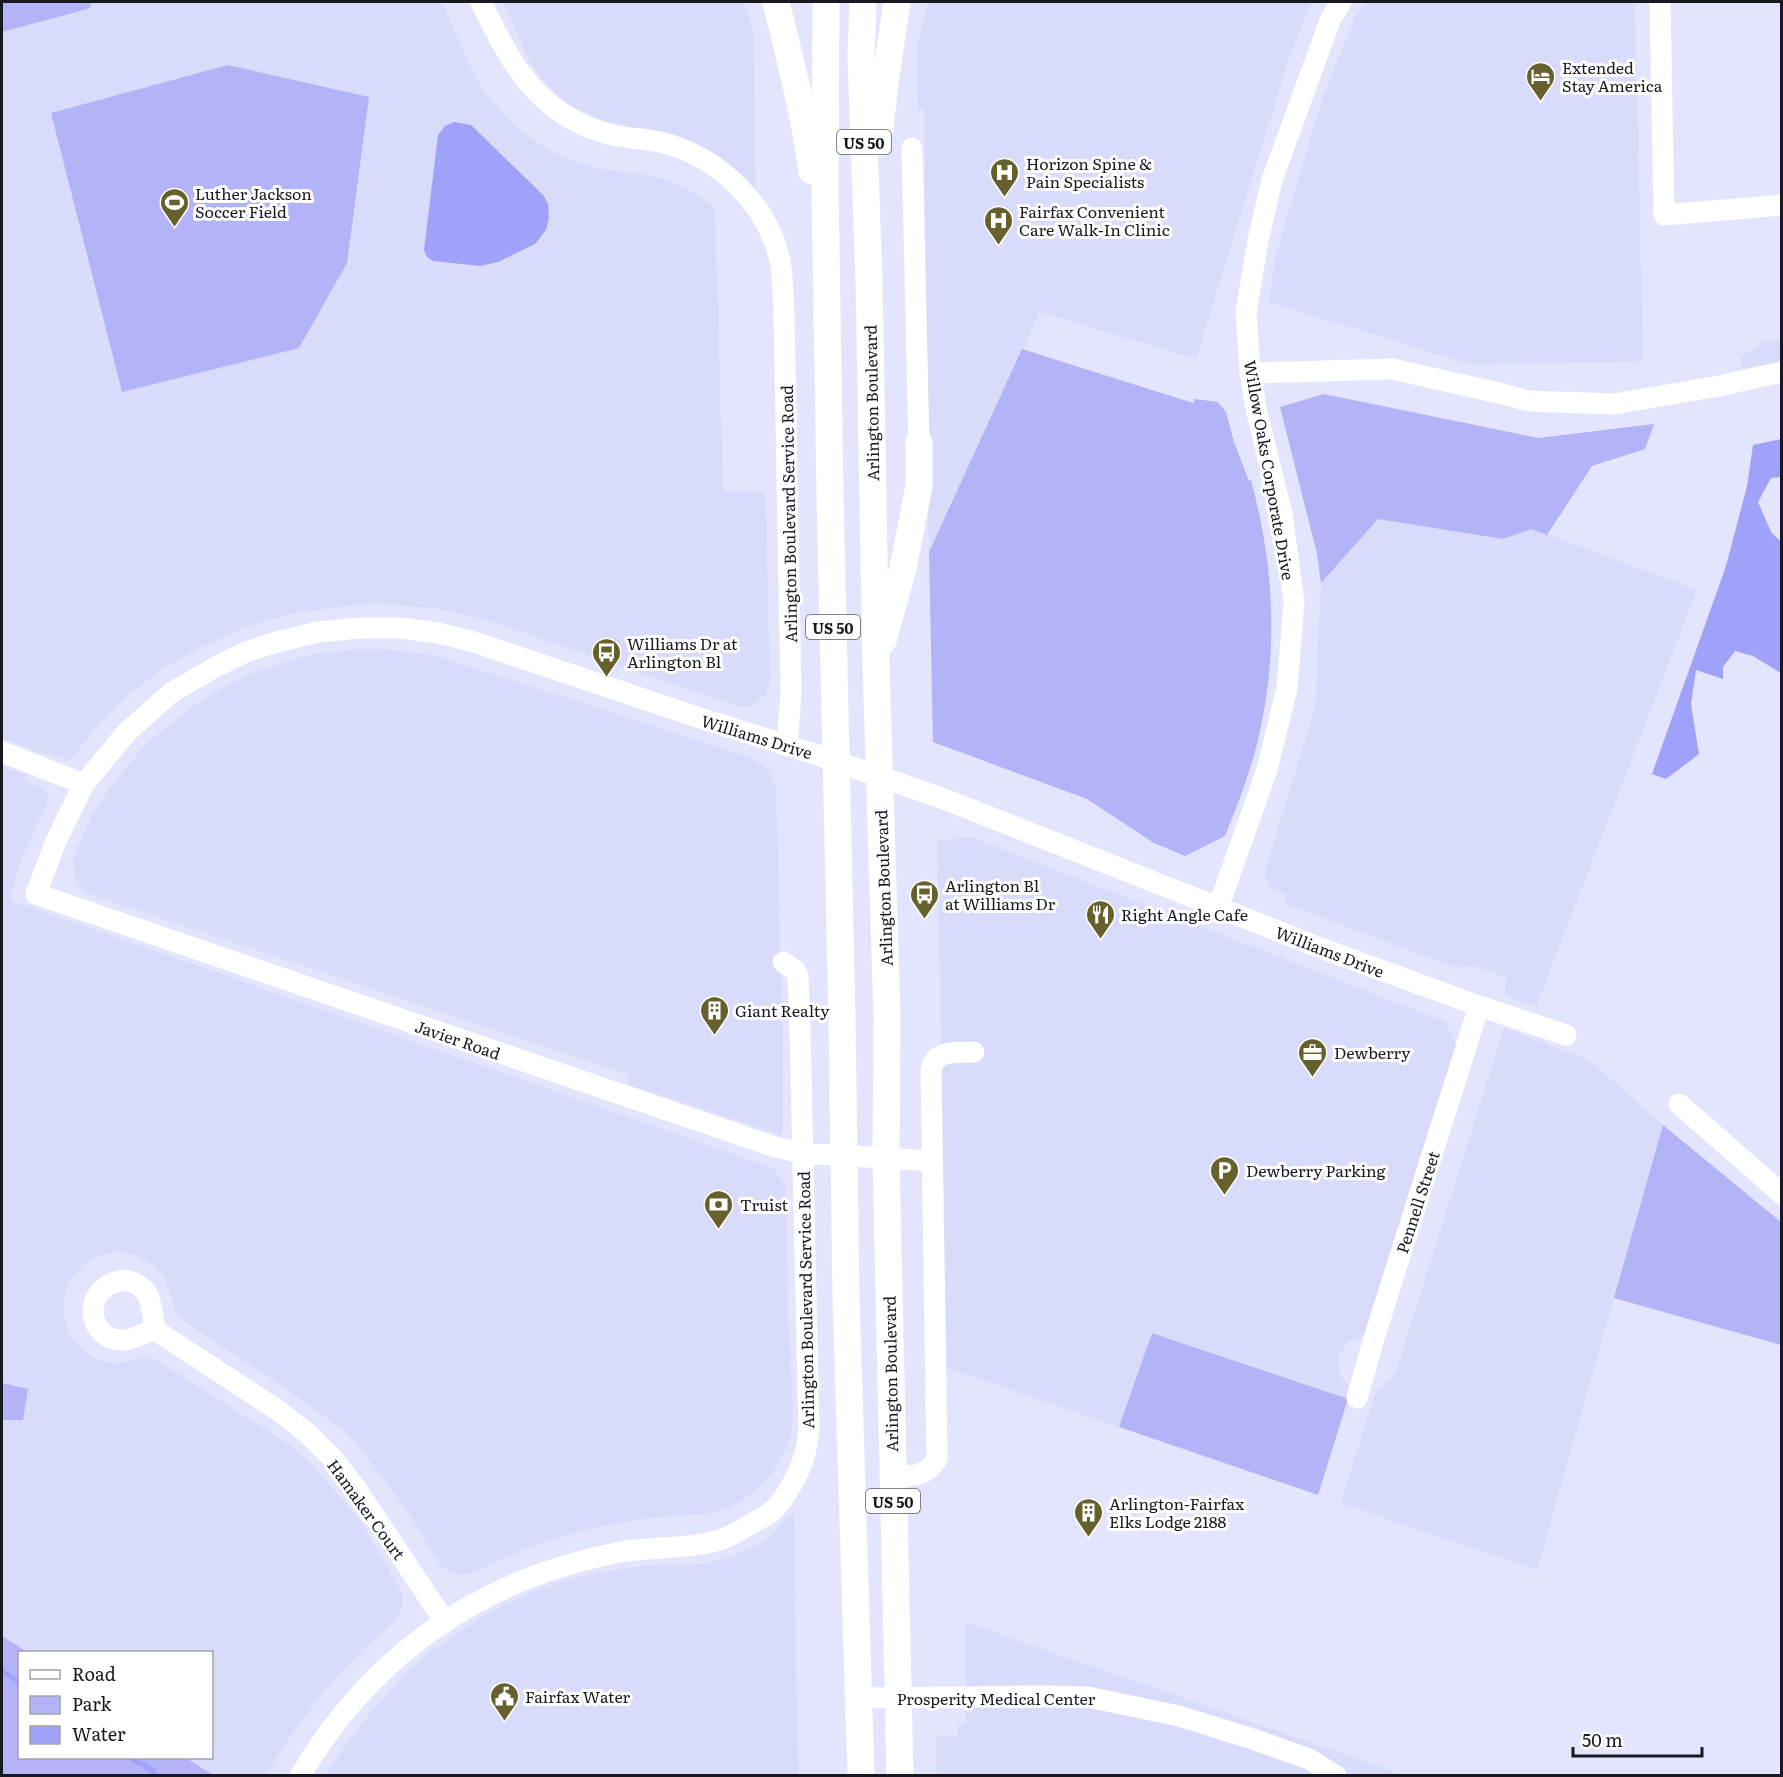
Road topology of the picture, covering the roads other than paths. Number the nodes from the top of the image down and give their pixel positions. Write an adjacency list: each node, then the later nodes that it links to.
1 (481, 2): 16 (street, Arlington Boulevard Service Road)
2 (776, 2): 11 (main road)
3 (826, 2): 11 (main road, US 50)
4 (862, 2): 10 (main road, Arlington Boulevard / US 50)
5 (897, 2): 10 (main road)
6 (1341, 2): 13 (street, Willow Oaks Corporate Drive)
7 (1660, 2): 9 (street)
8 (912, 148): 14 (street)
9 (1782, 205)
10 (869, 282): 15 (main road, Arlington Boulevard / US 50)
11 (827, 340): 18 (main road, US 50)
12 (1782, 372): 13 (street)
13 (1250, 373): 22 (street, Willow Oaks Corporate Drive)
14 (919, 443): 15 (main road)
15 (876, 665): 19 (main road, Arlington Boulevard / US 50)
16 (787, 746): 18 (street, Williams Drive); 20 (street, Williams Drive)
17 (2, 752): 20 (street)
18 (836, 761): 19 (street, Williams Drive); 29 (main road, US 50)
19 (879, 777): 22 (street, Williams Drive); 30 (main road, Arlington Boulevard / US 50)
20 (84, 784): 21 (street, Williams Drive)
21 (36, 894): 28 (street, Javier Road)
22 (1218, 908): 24 (street, Williams Drive)
23 (783, 962): 28 (street, Arlington Boulevard Service Road)
24 (1479, 1006): 25 (street, Williams Drive); 34 (street, Pennell Street)
25 (1566, 1035)
26 (974, 1052): 31 (street)
27 (1679, 1104): 32 (street)
28 (802, 1153): 29 (street, Javier Road); 36 (street, Arlington Boulevard Service Road)
29 (844, 1156): 30 (street, Javier Road); 38 (main road, US 50)
30 (886, 1158): 31 (street, Javier Road); 35 (main road, Arlington Boulevard / US 50)
31 (932, 1161): 35 (street)
32 (1782, 1194)
33 (155, 1330): 36 (street, Hamaker Court)
34 (1357, 1398)
35 (892, 1476): 37 (main road, Arlington Boulevard / US 50)
36 (445, 1622): 39 (street)
37 (897, 1697): 38 (street, Prosperity Medical Center); 41 (main road, Arlington Boulevard / US 50); 42 (street, Prosperity Medical Center)
38 (858, 1698): 40 (main road, US 50)
39 (300, 1776)
40 (861, 1776)
41 (900, 1776)
42 (1336, 1776)

